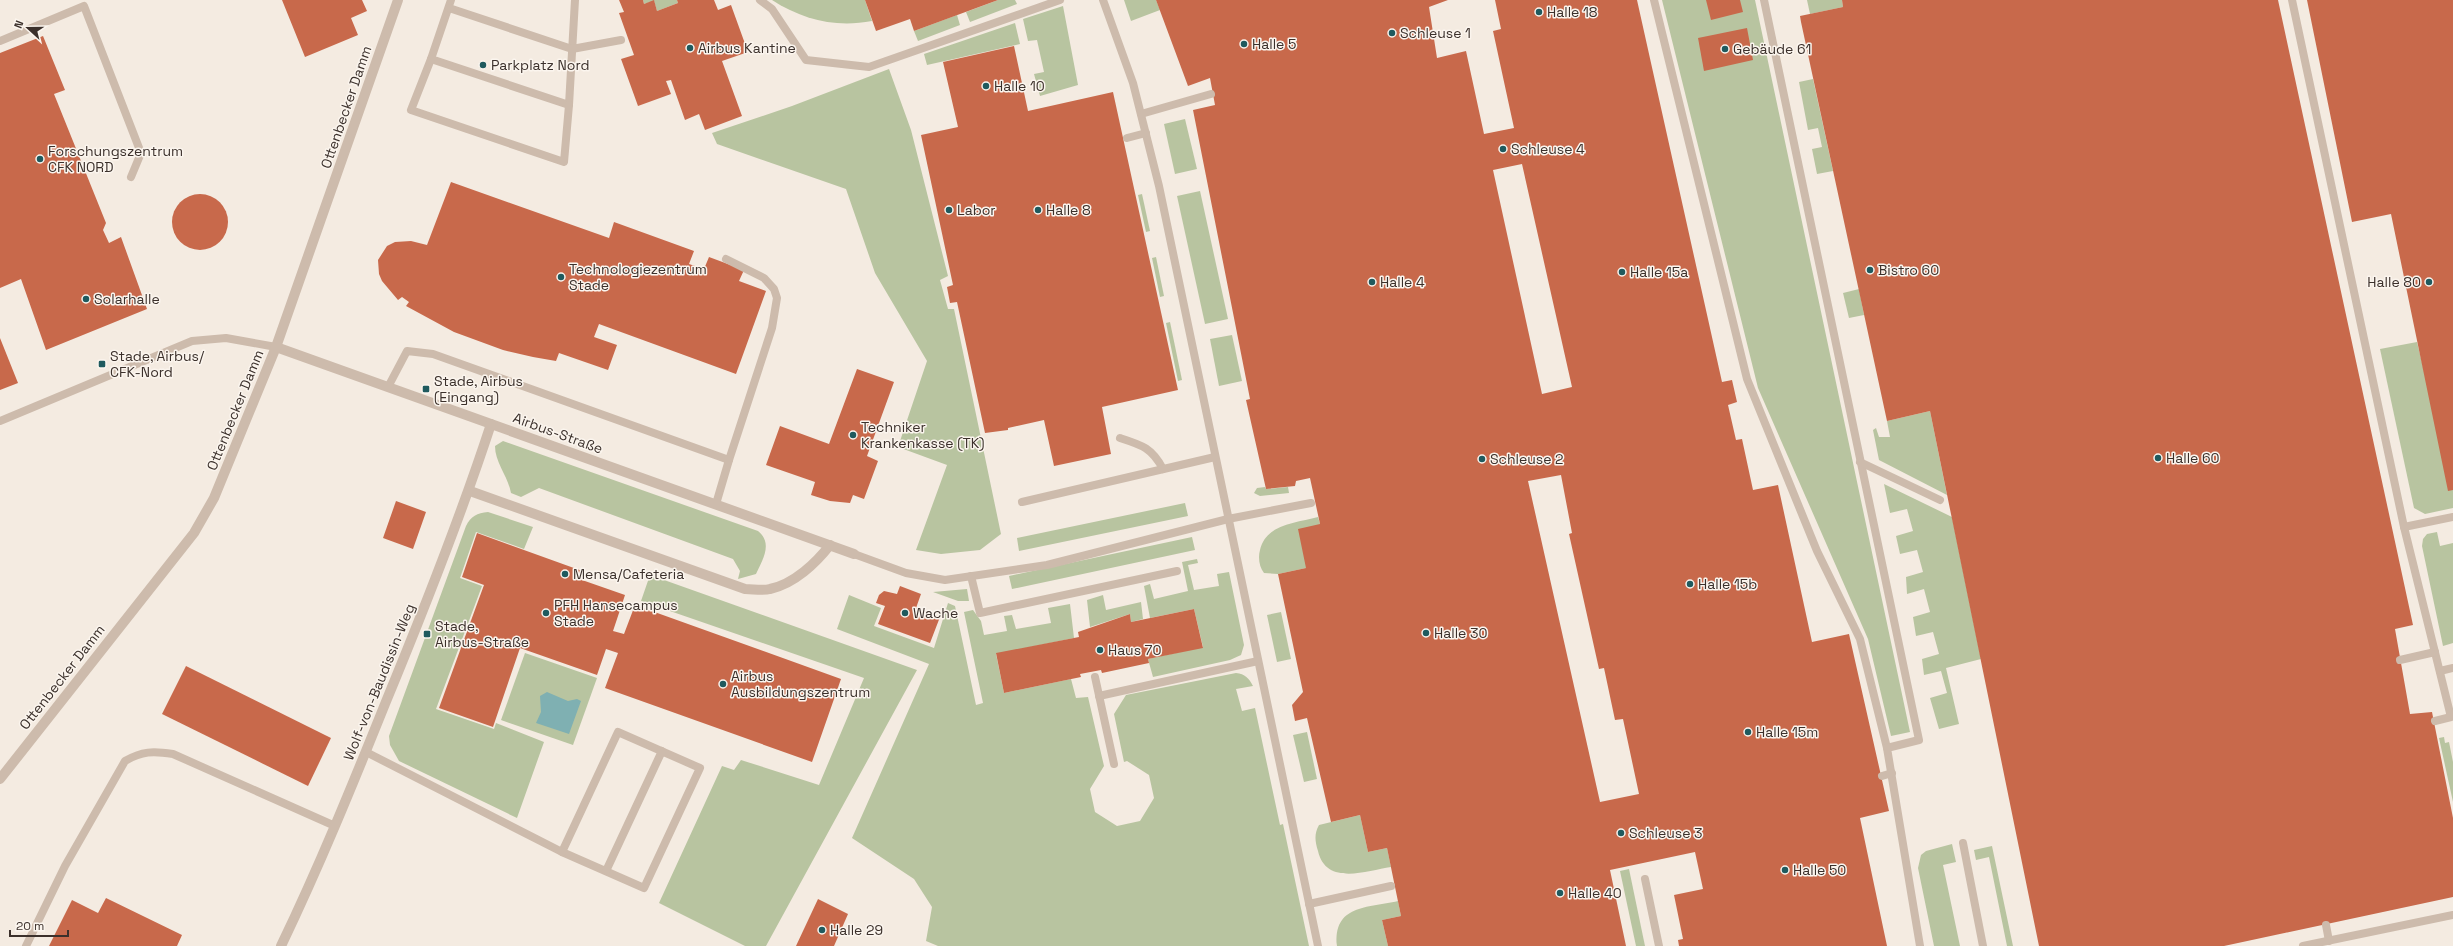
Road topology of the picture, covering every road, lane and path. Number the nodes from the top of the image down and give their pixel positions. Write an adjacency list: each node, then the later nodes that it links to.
1 (398, 0): 21 (street, Ottenbecker Damm)
2 (575, 0): 12 (lane)
3 (760, 0): 4 (lane)
4 (1060, 0)
5 (1103, 0): 16 (lane)
6 (1654, 0): 50 (lane)
7 (1764, 0): 28 (lane)
8 (2292, 0): 37 (lane)
9 (450, 4): 12 (lane); 13 (lane)
10 (621, 40): 12 (lane)
11 (0, 41): 19 (lane)
12 (572, 48): 15 (lane)
13 (430, 59): 15 (lane); 15 (lane)
14 (1211, 94): 16 (lane)
15 (569, 105)
16 (1141, 114): 17 (lane)
17 (1146, 133): 18 (lane); 26 (lane)
18 (1127, 138)
19 (131, 177)
20 (726, 258): 27 (lane)
21 (276, 346): 22 (street, Airbus-Straße); 23 (lane); 56 (street, Ottenbecker Damm)
22 (388, 387): 24 (street, Airbus-Straße); 27 (lane)
23 (0, 421)
24 (491, 424): 30 (street, Wolf-von-Baudissin-Weg); 34 (street, Airbus-Straße)
25 (1120, 438): 29 (lane)
26 (1215, 457): 29 (lane); 36 (lane)
27 (729, 460): 34 (lane)
28 (1860, 462): 31 (lane); 50 (lane)
29 (1163, 469): 32 (lane)
30 (470, 491): 38 (street); 51 (street, Wolf-von-Baudissin-Weg)
31 (1940, 500)
32 (1022, 502)
33 (1311, 503): 36 (lane)
34 (716, 504): 38 (street, Airbus-Straße)
35 (2453, 517): 37 (lane)
36 (1228, 519): 41 (lane); 44 (lane)
37 (2404, 527): 42 (lane)
38 (830, 545): 39 (street, Airbus-Straße)
39 (854, 554): 41 (lane)
40 (1177, 571): 41 (lane)
41 (971, 576)
42 (2435, 652): 43 (lane); 46 (lane)
43 (2400, 660)
44 (1258, 661): 48 (lane); 63 (lane)
45 (2453, 668): 46 (lane)
46 (2440, 671): 49 (lane)
47 (1095, 677): 48 (lane)
48 (1099, 696): 53 (lane)
49 (2435, 721)
50 (1887, 748): 54 (lane)
51 (366, 752): 57 (street, Wolf-von-Baudissin-Weg); 59 (lane)
52 (662, 752): 59 (lane); 60 (lane); 60 (lane)
53 (1114, 764)
54 (1892, 773): 55 (lane); 71 (lane)
55 (1882, 776)
56 (0, 779)
57 (335, 826): 67 (lane); 68 (street, Wolf-von-Baudissin-Weg)
58 (1963, 843): 72 (lane)
59 (562, 852): 60 (lane)
60 (606, 871)
61 (1645, 878): 70 (lane)
62 (1391, 886): 63 (lane)
63 (1309, 904): 69 (lane)
64 (2453, 915): 66 (lane)
65 (2326, 925): 66 (lane)
66 (2329, 941): 73 (lane)
67 (26, 946)
68 (281, 946)
69 (1318, 946)
70 (1659, 946)
71 (1920, 946)
72 (1982, 946)
73 (2303, 946)

